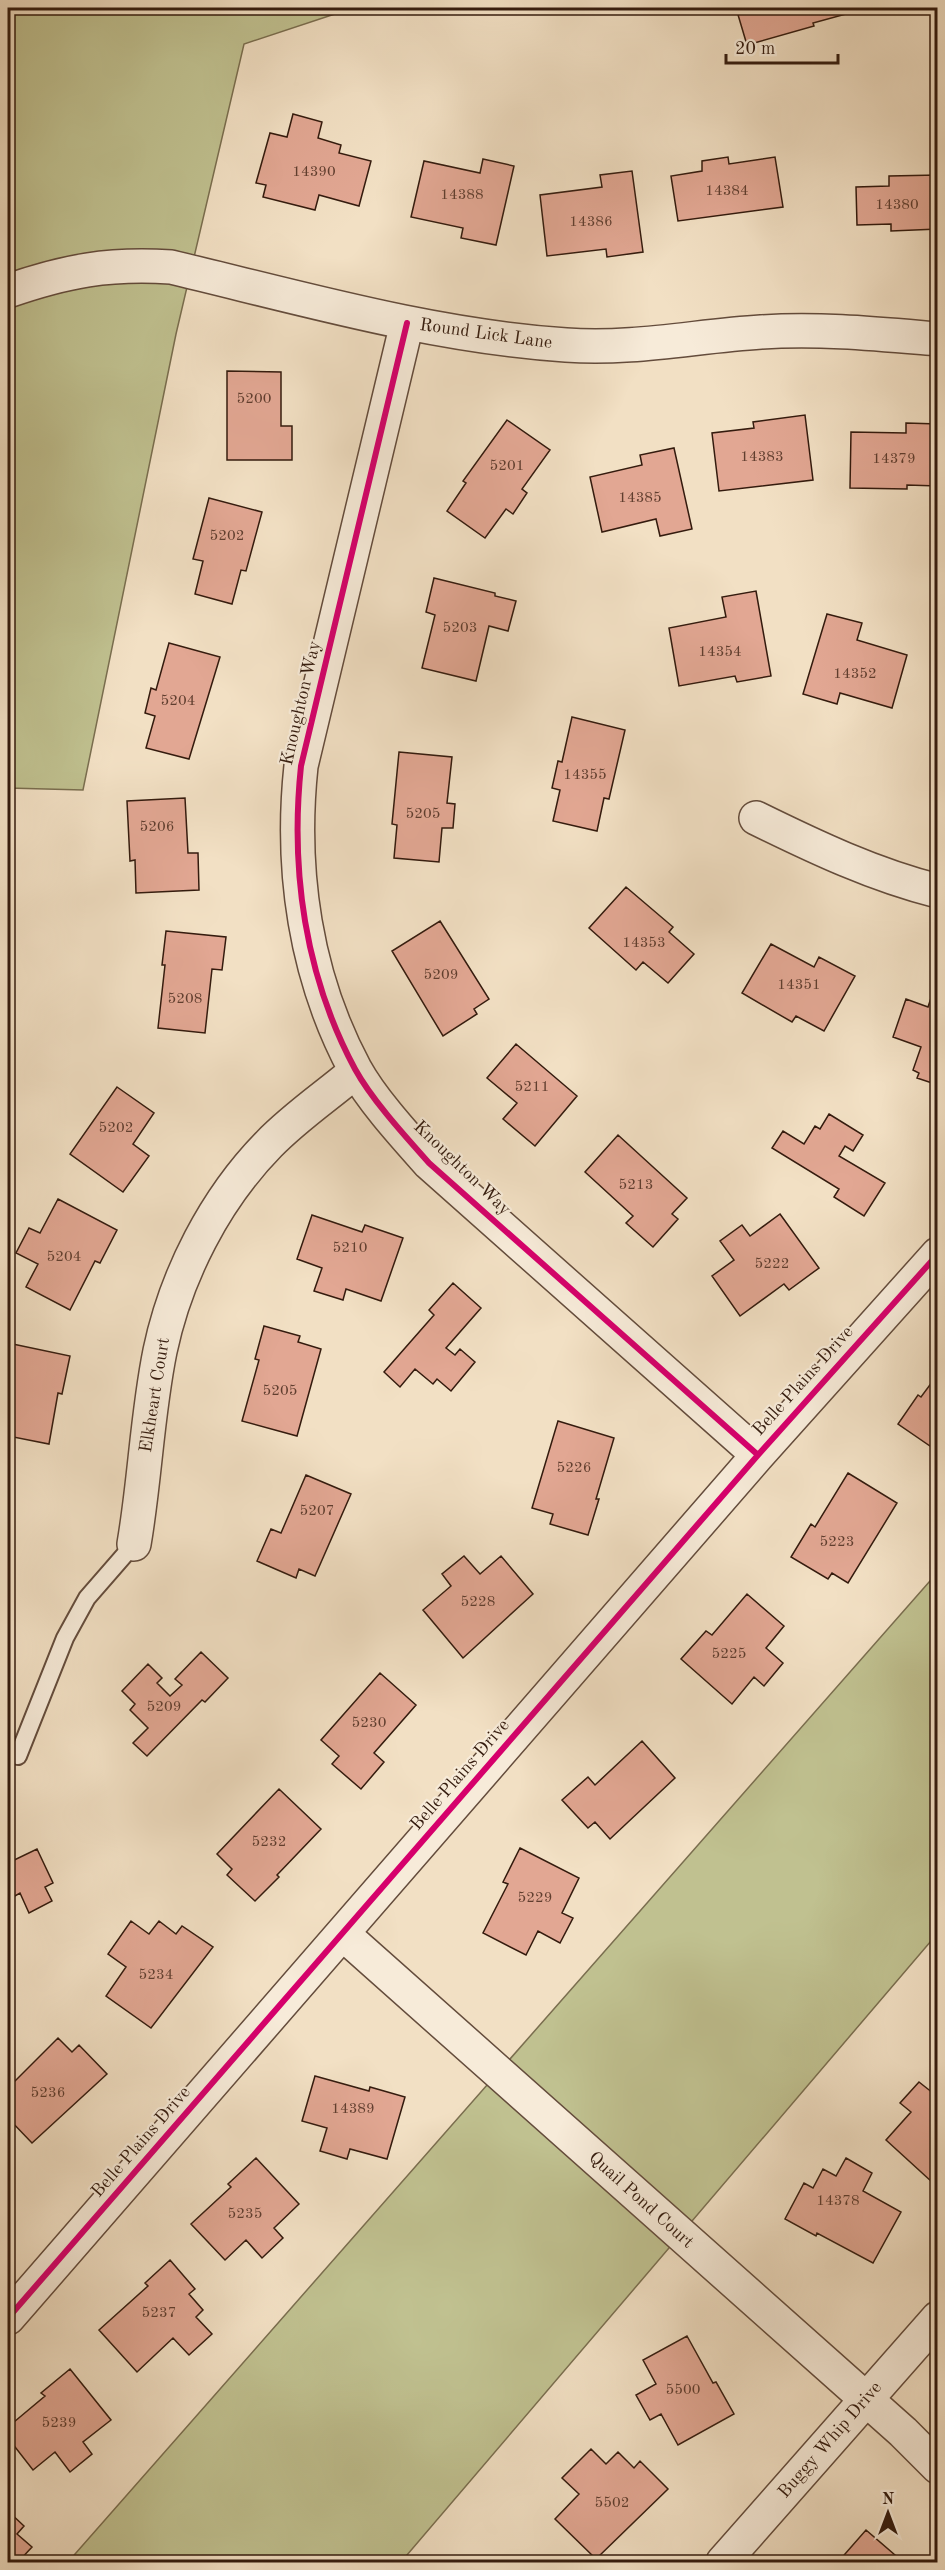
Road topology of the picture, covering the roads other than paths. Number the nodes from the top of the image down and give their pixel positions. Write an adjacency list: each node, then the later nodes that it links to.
1 (8, 291): 2 (street, Round Lick Lane)
2 (407, 323): 3 (street, Round Lick Lane); 6 (street, Knoughton Way)
3 (938, 339)
4 (756, 818): 5 (street)
5 (938, 891)
6 (356, 1071): 8 (street, Knoughton Way); 9 (street, Elkheart Court)
7 (938, 1254): 8 (street, Belle Plains Drive)
8 (758, 1455): 11 (street, Belle Plains Drive)
9 (134, 1544): 10 (lane, Elkheart Court)
10 (18, 1756)
11 (343, 1934): 12 (street, Belle Plains Drive); 14 (street, Quail Pond Court)
12 (8, 2318)
13 (938, 2318): 14 (street, Buggy Whip Drive)
14 (866, 2400): 15 (street, Quail Pond Court); 16 (street, Buggy Whip Drive)
15 (938, 2467)
16 (723, 2562)

